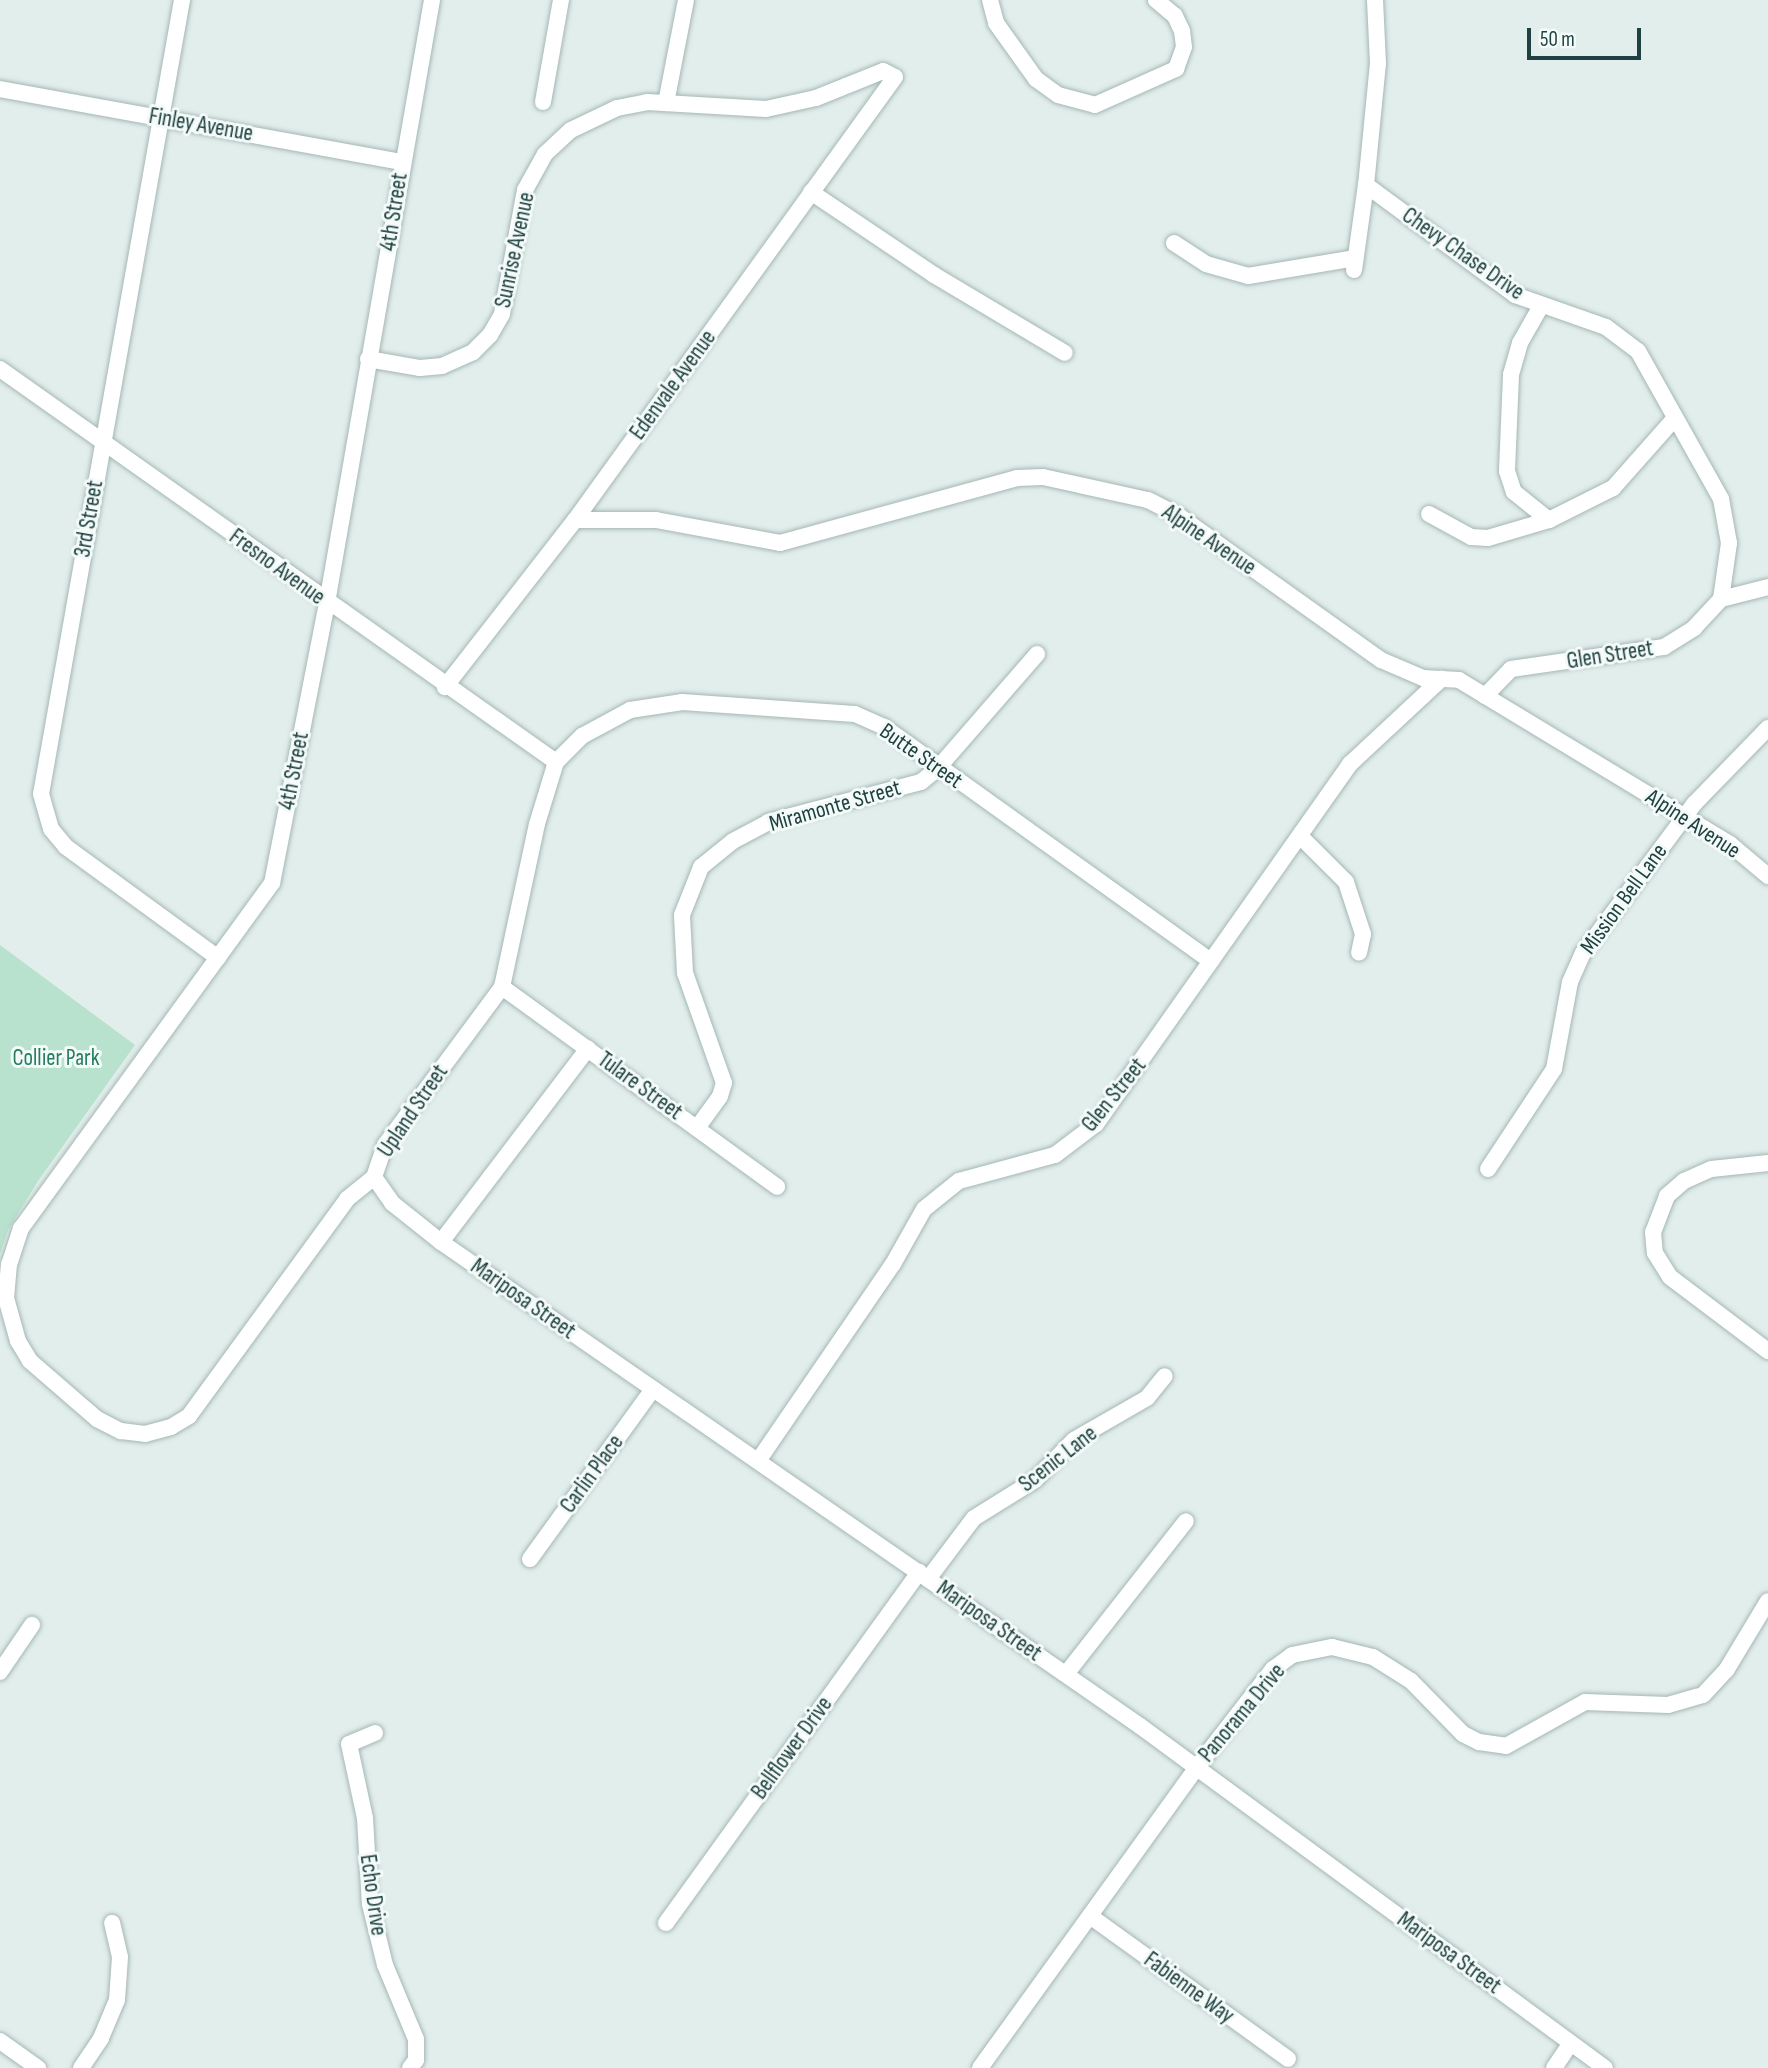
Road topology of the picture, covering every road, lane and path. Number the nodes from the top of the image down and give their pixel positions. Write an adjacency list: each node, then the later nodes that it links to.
1 (182, 0): 12 (street, 3rd Street)
2 (432, 0): 13 (street, 4th Street)
3 (561, 0): 10 (street)
4 (686, 0): 11 (street)
5 (990, 0): 6 (street)
6 (1156, 0)
7 (1376, 0): 14 (street)
8 (895, 78): 11 (street, Sunrise Avenue); 15 (street, Edenvale Avenue)
9 (0, 89): 12 (street, Finley Avenue)
10 (543, 102)
11 (666, 103): 19 (street, Sunrise Avenue)
12 (162, 118): 13 (street, Finley Avenue); 22 (street, 3rd Street)
13 (402, 162): 19 (street, 4th Street)
14 (1366, 185): 16 (street); 17 (street, Chevy Chase Drive)
15 (811, 192): 18 (street); 24 (street, Edenvale Avenue)
16 (1174, 243)
17 (1541, 306): 21 (street, Chevy Chase Drive); 25 (street)
18 (1065, 353)
19 (368, 359): 28 (street, 4th Street)
20 (0, 369): 22 (street, Fresno Avenue)
21 (1674, 419): 25 (street); 27 (street, Chevy Chase Drive)
22 (103, 442): 28 (street, Fresno Avenue); 40 (street, 3rd Street)
23 (1429, 514): 25 (street)
24 (575, 520): 30 (street, Alpine Avenue); 31 (street, Edenvale Avenue)
25 (1549, 520)
26 (1768, 587): 27 (street)
27 (1721, 599): 32 (street, Glen Street)
28 (327, 603): 31 (street, Fresno Avenue); 40 (street, 4th Street)
29 (1037, 654): 35 (street, Miramonte Street)
30 (1441, 679): 32 (street, Alpine Avenue); 37 (street, Glen Street)
31 (444, 687): 34 (street, Fresno Avenue)
32 (1485, 696): 36 (street, Alpine Avenue)
33 (1768, 728): 36 (street, Mission Bell Lane)
34 (555, 762): 35 (street, Butte Street); 42 (street, Upland Street)
35 (938, 768): 41 (street, Butte Street); 44 (street, Miramonte Street)
36 (1685, 816): 38 (street, Alpine Avenue); 46 (street, Mission Bell Lane)
37 (1300, 836): 39 (street); 41 (street, Glen Street)
38 (1768, 876)
39 (1359, 953)
40 (218, 958): 53 (street, 4th Street)
41 (1211, 961): 54 (street, Glen Street)
42 (502, 986): 43 (street, Tulare Street); 47 (street, Upland Street)
43 (588, 1048): 44 (street, Tulare Street); 49 (street)
44 (697, 1128): 48 (street, Tulare Street)
45 (1768, 1163): 50 (street)
46 (1488, 1169)
47 (374, 1177): 49 (street, Mariposa Street); 53 (street, Upland Street)
48 (777, 1187)
49 (441, 1242): 52 (street, Mariposa Street)
50 (1768, 1351)
51 (1165, 1376): 57 (street, Scenic Lane)
52 (653, 1389): 54 (street, Mariposa Street); 56 (street, Carlin Place)
53 (107, 1425)
54 (758, 1461): 57 (street, Mariposa Street)
55 (1186, 1521): 61 (street)
56 (530, 1559)
57 (923, 1575): 61 (street, Mariposa Street); 66 (street, Bellflower Drive)
58 (1768, 1601): 63 (street, Panorama Drive)
59 (32, 1625): 60 (street)
60 (0, 1672)
61 (1066, 1674): 63 (street, Mariposa Street)
62 (374, 1733): 73 (street, Echo Drive)
63 (1197, 1767): 64 (street, Panorama Drive); 68 (street, Mariposa Street)
64 (1090, 1916): 69 (street, Fabienne Way); 70 (street, Panorama Drive)
65 (112, 1923): 72 (street)
66 (666, 1923)
67 (0, 2041): 71 (street)
68 (1571, 2043): 74 (street); 75 (street, Mariposa Street)
69 (1288, 2059)
70 (986, 2066)
71 (38, 2068)
72 (81, 2068)
73 (410, 2068)
74 (1554, 2068)
75 (1605, 2068)

